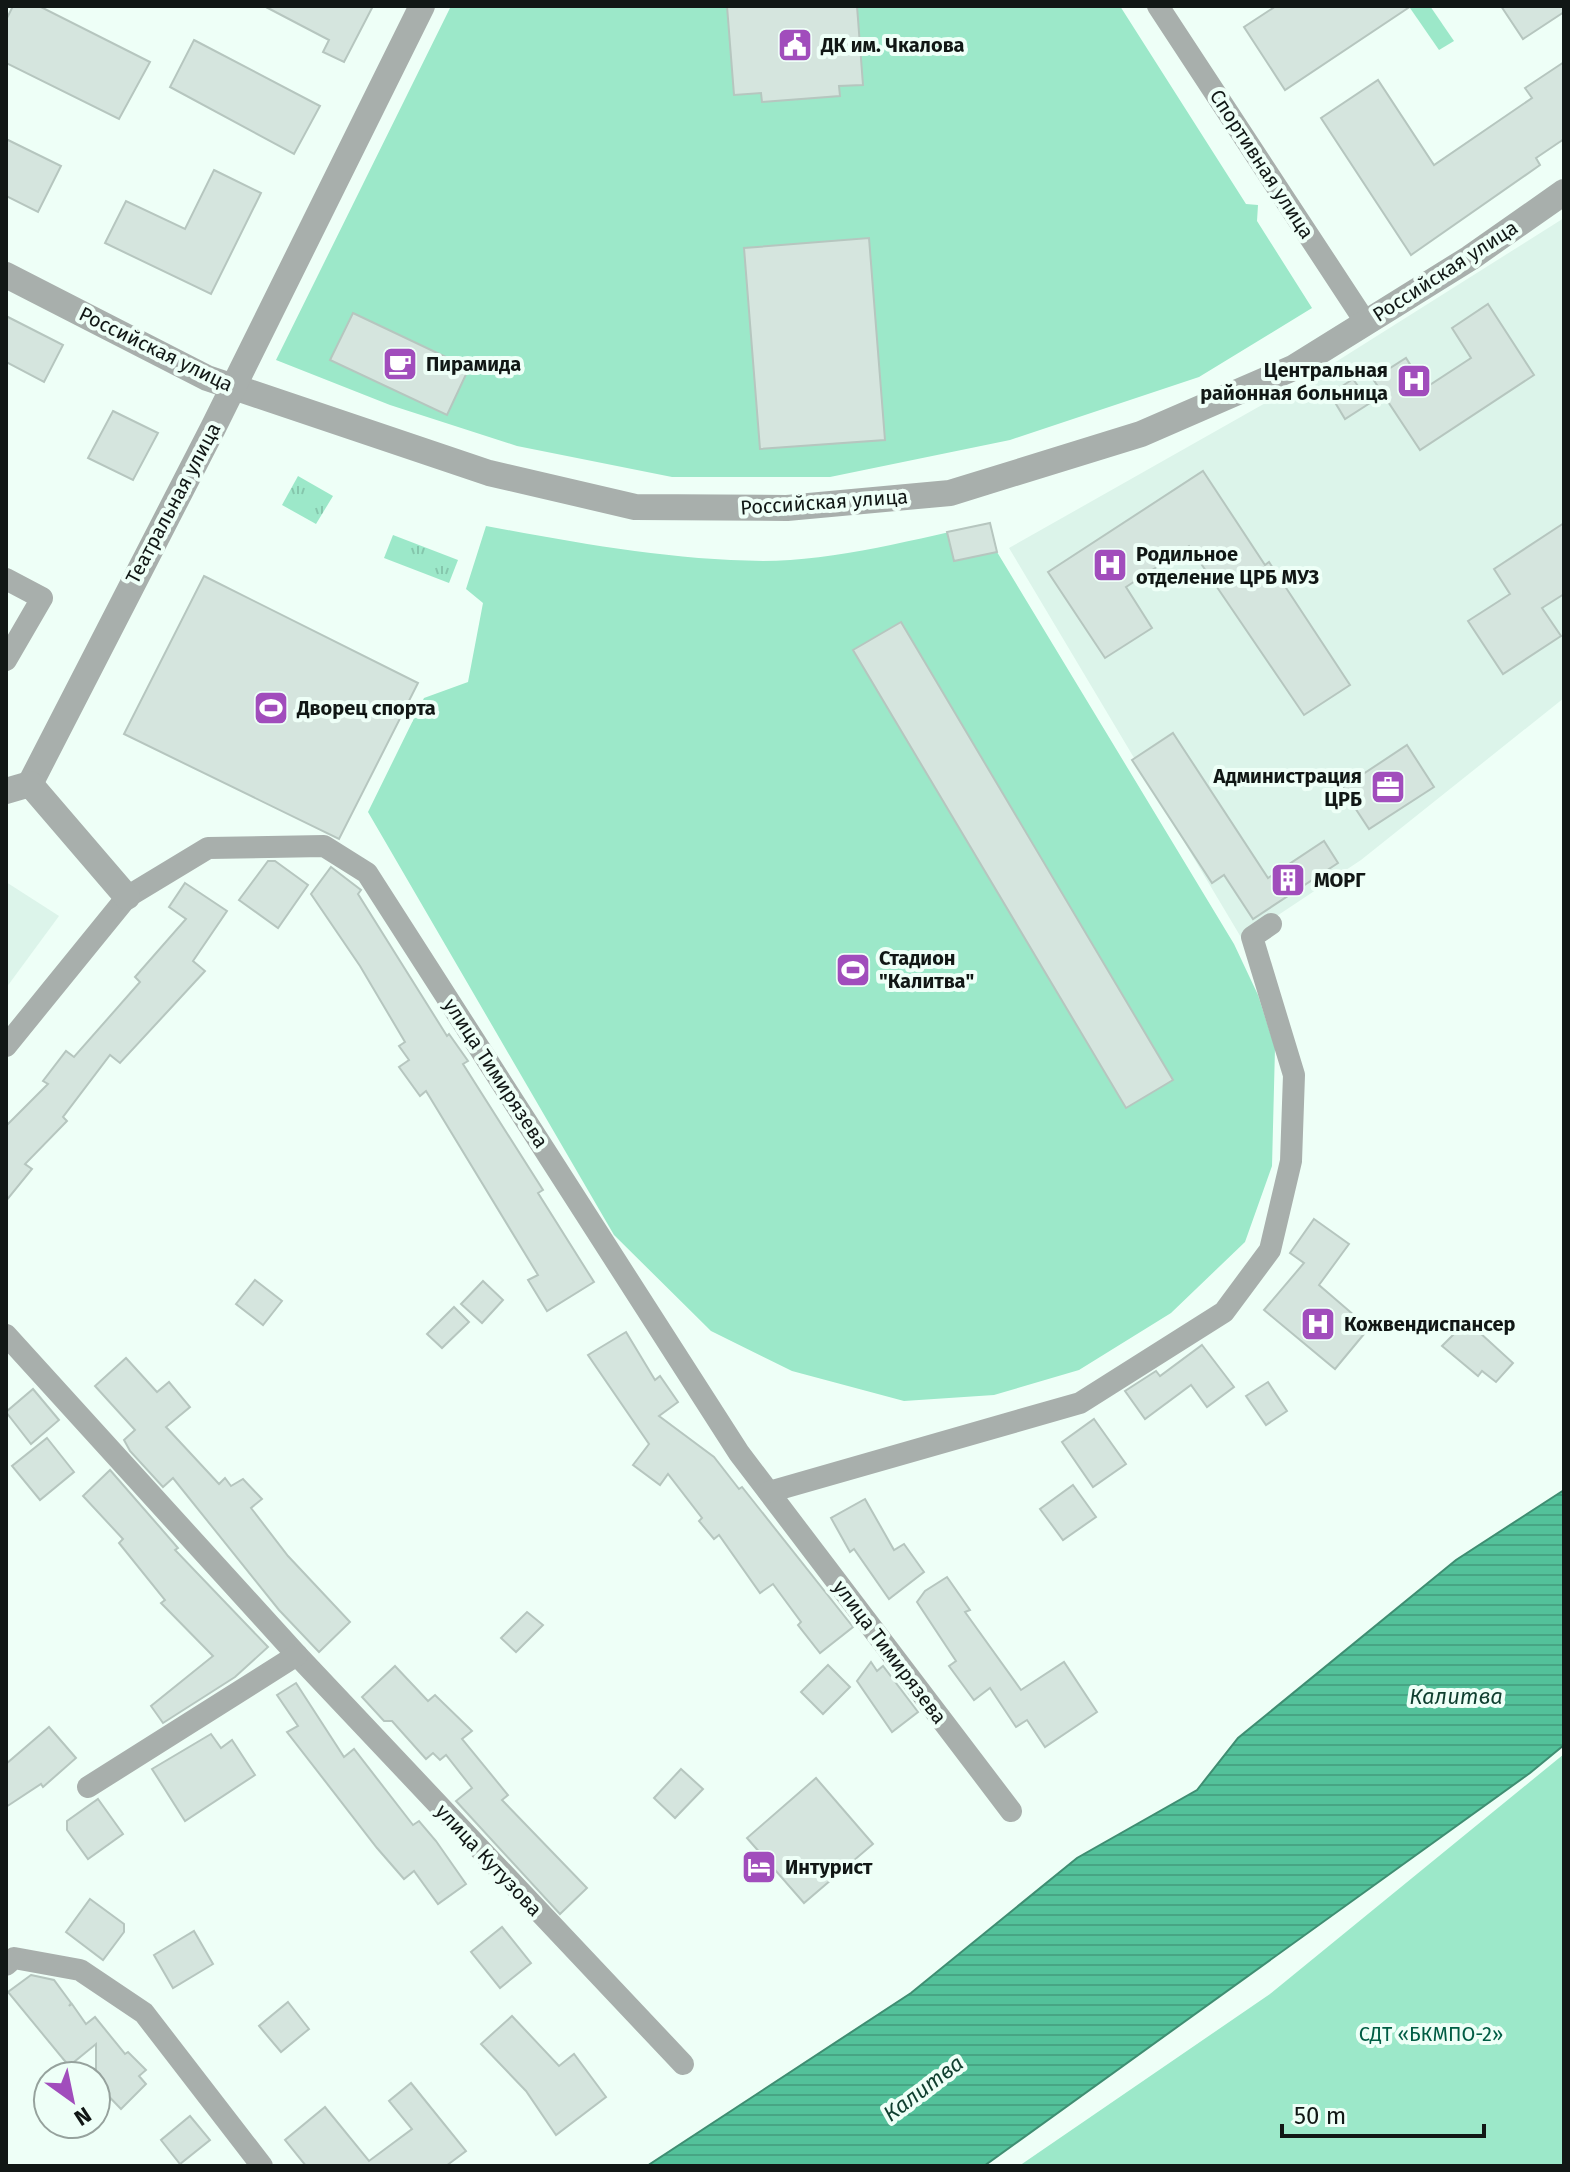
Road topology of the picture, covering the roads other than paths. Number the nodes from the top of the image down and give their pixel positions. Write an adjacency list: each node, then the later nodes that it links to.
1 (422, 6): 6 (street, Театральная улица)
2 (1158, 6): 5 (street, Спортивная улица)
3 (1564, 192): 5 (street, Российская улица)
4 (6, 275): 6 (street, Российская улица)
5 (1366, 323): 6 (street, Российская улица)
6 (232, 387): 9 (street, Театральная улица)
7 (6, 579): 8 (street)
8 (6, 660)
9 (18, 787): 10 (street)
10 (127, 897): 12 (street, улица Тимирязева); 14 (street, улица Тимирязева)
11 (1271, 924): 14 (street)
12 (6, 1046)
13 (6, 1335): 15 (street, улица Кутузова)
14 (769, 1492): 17 (street, улица Тимирязева)
15 (297, 1655): 16 (street); 19 (street, улица Кутузова)
16 (88, 1787)
17 (1011, 1811)
18 (6, 1965): 20 (street)
19 (683, 2064)
20 (262, 2166)

